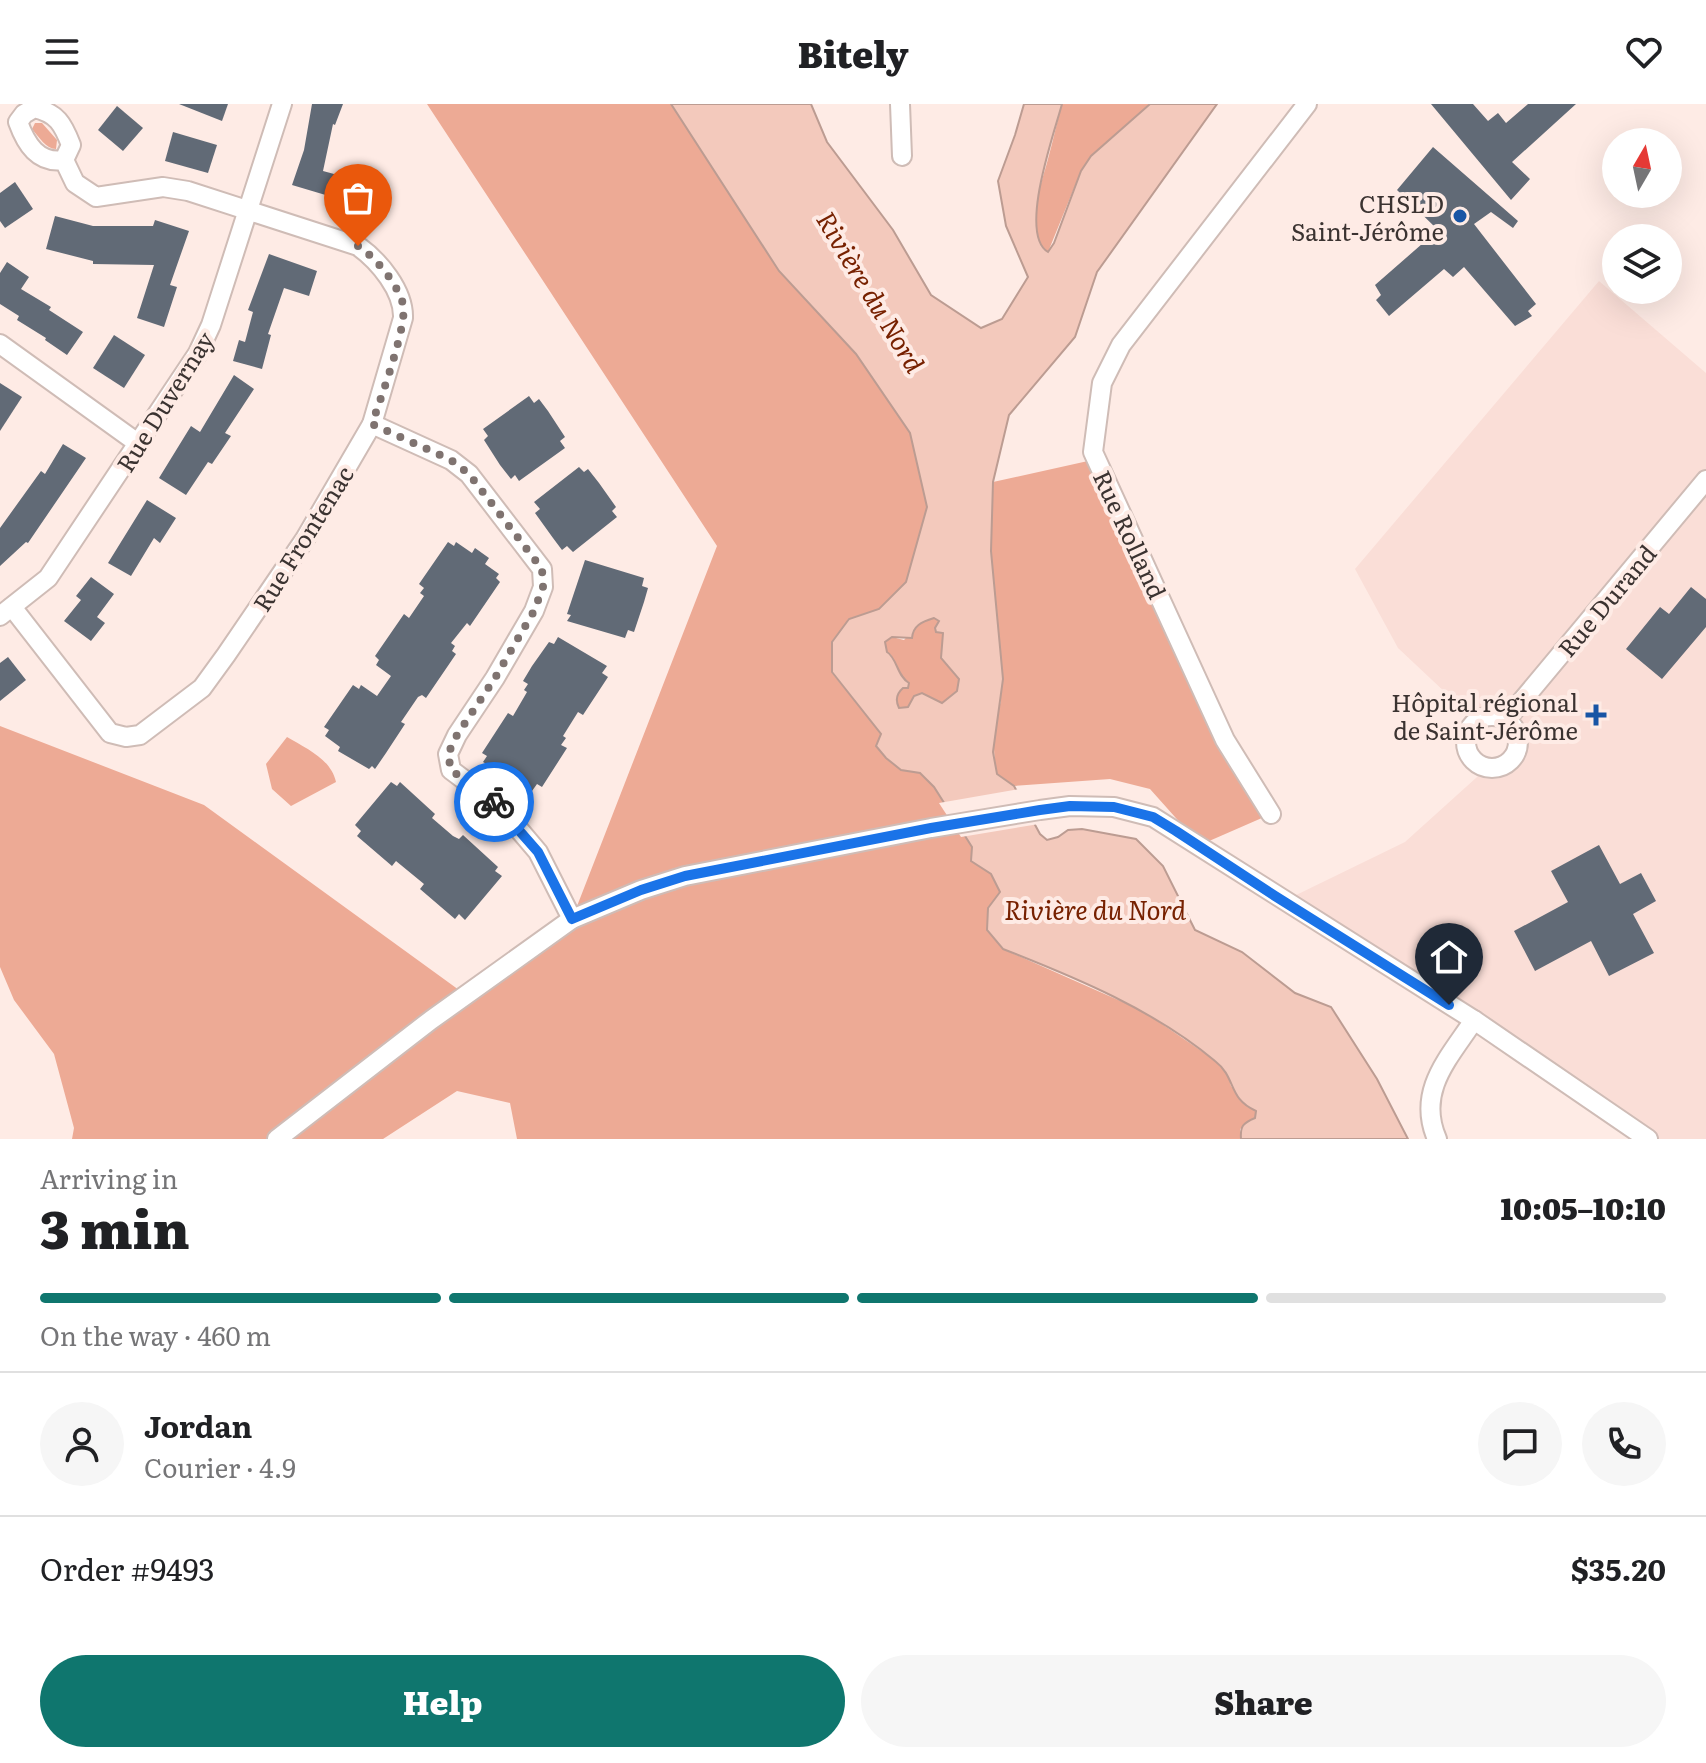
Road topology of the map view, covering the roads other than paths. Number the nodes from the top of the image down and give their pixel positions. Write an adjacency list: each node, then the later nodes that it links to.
1 (282, 104): 6 (street, Rue Duvernay)
2 (900, 104): 4 (street)
3 (1307, 104): 13 (street, Rue Rolland)
4 (902, 156)
5 (64, 160): 6 (street, Rue Frontenac)
6 (249, 211): 8 (street, Rue Frontenac); 9 (street, Rue Duvernay)
7 (0, 344): 9 (street)
8 (372, 424): 11 (street, Rue Frontenac); 14 (street)
9 (139, 444): 11 (street, Rue Duvernay)
10 (1706, 480): 12 (street, Rue Durand)
11 (6, 612)
12 (1506, 720)
13 (1271, 814)
14 (572, 919): 15 (street); 16 (street)
15 (1474, 1020): 17 (street); 18 (street)
16 (277, 1139)
17 (1437, 1139)
18 (1648, 1139)

